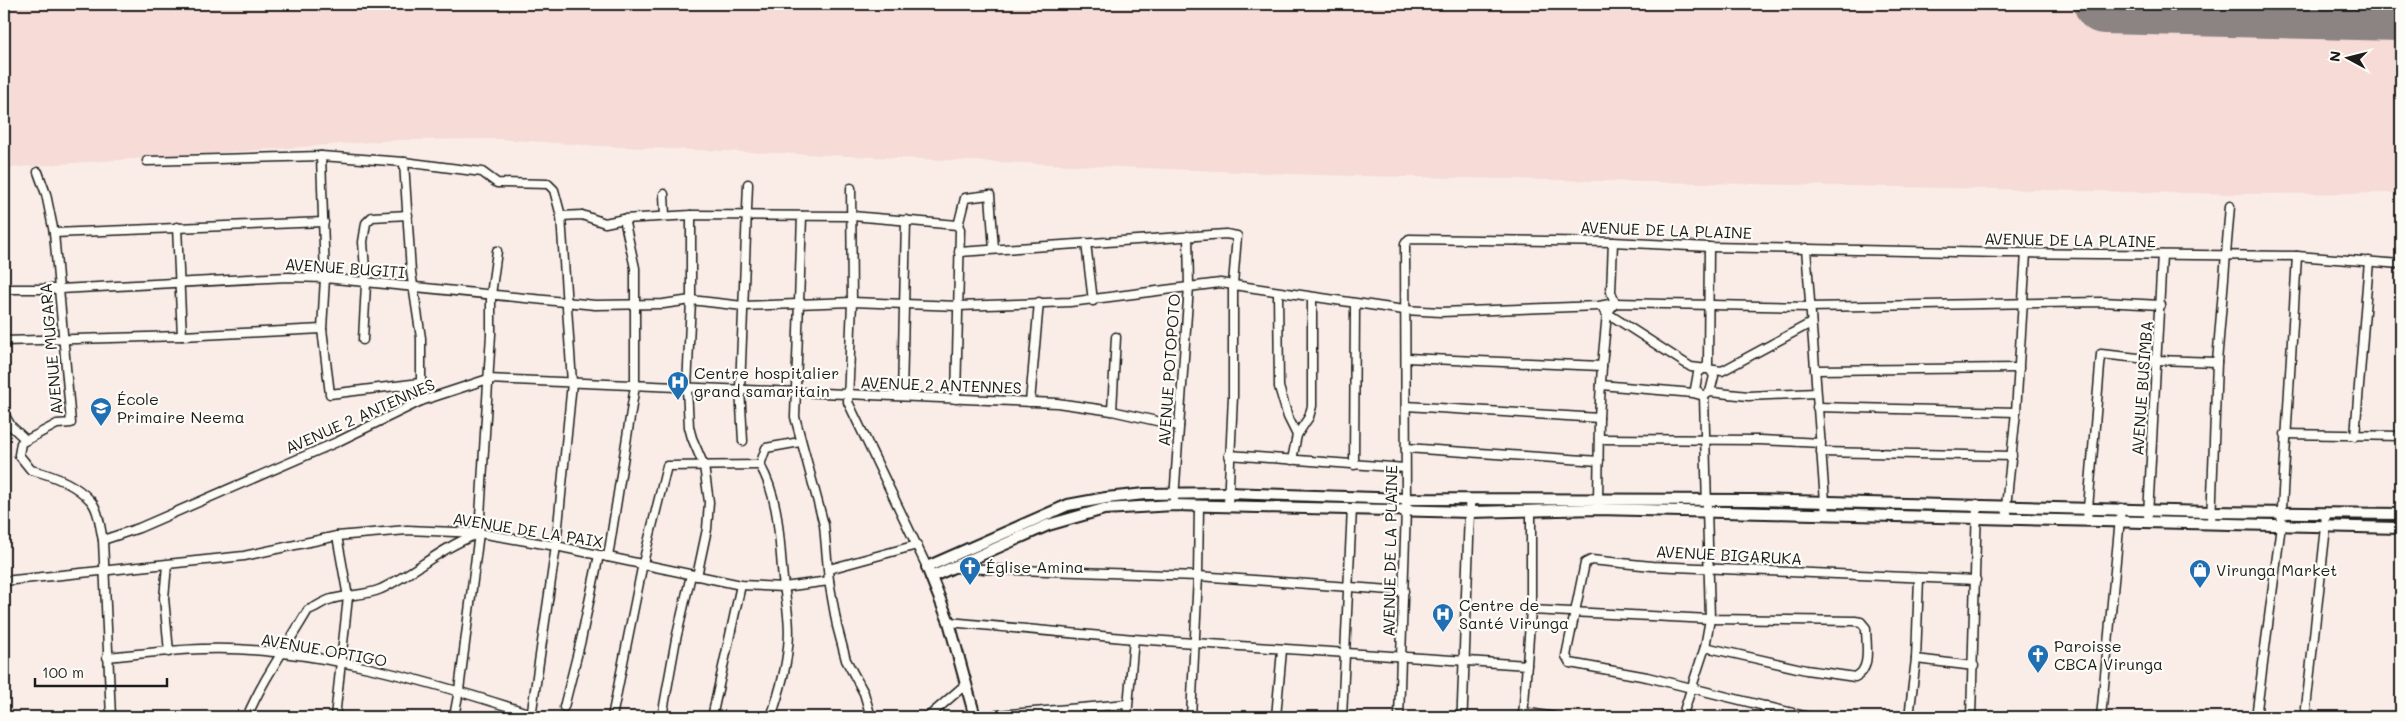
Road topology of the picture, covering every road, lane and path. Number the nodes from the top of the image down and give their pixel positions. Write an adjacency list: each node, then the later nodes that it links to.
1 (321, 156): 2 (street); 3 (street); 18 (street)
2 (147, 160)
3 (404, 162): 9 (street); 11 (street)
4 (38, 172): 21 (street, AVENUE MUGARA)
5 (748, 184): 13 (street)
6 (851, 188): 15 (street)
7 (664, 194): 12 (street)
8 (2230, 206): 32 (street)
9 (408, 215): 38 (street); 41 (street)
10 (691, 215): 12 (street); 13 (street); 47 (street)
11 (561, 216): 16 (street); 51 (street)
12 (665, 216): 16 (street)
13 (746, 216): 14 (street); 60 (street)
14 (802, 216): 15 (street); 54 (street)
15 (852, 216): 17 (street); 49 (street)
16 (624, 219): 57 (street)
17 (906, 220): 19 (street); 55 (street)
18 (324, 222): 20 (street); 36 (street)
19 (958, 226): 27 (street); 29 (street)
20 (177, 227): 21 (street); 37 (street)
21 (54, 233): 43 (street, AVENUE MUGARA)
22 (1188, 236): 24 (street); 39 (street); 40 (street, AVENUE POTOPOTO)
23 (1613, 242): 25 (street, AVENUE DE LA PLAINE); 52 (street); 64 (street, AVENUE DE LA PLAINE)
24 (1086, 243): 27 (street); 48 (street)
25 (1709, 247): 26 (street, AVENUE DE LA PLAINE); 58 (street)
26 (1806, 248): 30 (street, AVENUE DE LA PLAINE); 63 (street)
27 (994, 249): 29 (street)
28 (497, 251): 45 (street)
29 (959, 252): 61 (street)
30 (2026, 253): 31 (street, AVENUE DE LA PLAINE); 53 (street)
31 (2162, 255): 32 (street, AVENUE DE LA PLAINE); 59 (street, AVENUE BUSIMBA)
32 (2225, 255): 33 (street, AVENUE DE LA PLAINE); 75 (street)
33 (2297, 256): 34 (street, AVENUE DE LA PLAINE); 102 (street)
34 (2369, 261): 35 (street, AVENUE DE LA PLAINE); 104 (street)
35 (2401, 264)
36 (325, 278): 37 (street, AVENUE BUGITI); 38 (street, AVENUE BUGITI); 67 (street)
37 (180, 282): 43 (street, AVENUE BUGITI); 68 (street)
38 (366, 284): 41 (street, AVENUE BUGITI); 71 (street)
39 (1233, 284): 40 (street, AVENUE BUGITI); 44 (street, AVENUE BUGITI); 114 (street)
40 (1189, 286): 48 (street, AVENUE BUGITI); 101 (street, AVENUE POTOPOTO)
41 (413, 287): 45 (street, AVENUE BUGITI); 81 (street)
42 (4, 289): 43 (street, AVENUE BUGITI)
43 (60, 289): 70 (street, AVENUE MUGARA)
44 (1278, 292): 46 (street, AVENUE BUGITI); 103 (street)
45 (490, 295): 51 (street, AVENUE BUGITI); 80 (street)
46 (1312, 297): 56 (street, AVENUE BUGITI); 103 (street)
47 (691, 300): 57 (street, AVENUE BUGITI); 60 (street, AVENUE BUGITI); 85 (street)
48 (1093, 301): 50 (street, AVENUE BUGITI)
49 (852, 302): 54 (street, AVENUE BUGITI); 55 (street, AVENUE BUGITI); 90 (street)
50 (1039, 302): 61 (street, AVENUE BUGITI); 94 (street)
51 (567, 303): 57 (street, AVENUE BUGITI); 82 (street)
52 (1615, 303): 58 (street, AVENUE BUGITI); 62 (street, AVENUE BUGITI); 65 (street)
53 (2025, 303): 59 (street, AVENUE BUGITI); 63 (street, AVENUE BUGITI); 77 (street)
54 (797, 304): 60 (street, AVENUE BUGITI); 87 (street)
55 (903, 304): 61 (street, AVENUE BUGITI); 91 (street)
56 (1355, 304): 64 (street, AVENUE BUGITI); 119 (street)
57 (635, 305): 84 (street)
58 (1709, 305): 63 (street, AVENUE BUGITI); 78 (street)
59 (2161, 305): 74 (street, AVENUE BUSIMBA)
60 (743, 306): 86 (street)
61 (958, 306): 92 (street)
62 (1599, 306): 64 (street, AVENUE BUGITI); 65 (street)
63 (1809, 307): 66 (street)
64 (1404, 310): 73 (street, AVENUE DE LA PLAINE)
65 (1608, 314): 76 (street); 78 (street)
66 (1810, 323): 78 (street); 79 (street)
67 (322, 329): 68 (street); 81 (street)
68 (182, 336): 70 (street)
69 (1116, 337): 97 (street)
70 (63, 339): 72 (street); 107 (street, AVENUE MUGARA)
71 (363, 340)
72 (4, 341)
73 (1406, 358): 76 (street); 95 (street, AVENUE DE LA PLAINE)
74 (2157, 360): 75 (street); 137 (street); 140 (street, AVENUE BUSIMBA)
75 (2216, 362): 144 (street)
76 (1602, 366): 83 (street)
77 (2019, 368): 79 (street); 98 (street)
78 (1708, 370): 89 (street); 89 (street)
79 (1815, 370): 88 (street)
80 (488, 379): 82 (street, AVENUE 2 ANTENNES); 93 (street, AVENUE 2 ANTENNES); 160 (street)
81 (420, 383): 93 (street)
82 (572, 383): 84 (street, AVENUE 2 ANTENNES); 164 (street)
83 (1601, 385): 89 (street); 100 (street)
84 (635, 386): 85 (street, AVENUE 2 ANTENNES); 166 (street)
85 (687, 388): 86 (street, AVENUE 2 ANTENNES); 120 (street)
86 (740, 389): 87 (street, AVENUE 2 ANTENNES); 108 (street)
87 (795, 393): 90 (street, AVENUE 2 ANTENNES); 110 (street)
88 (1816, 393): 89 (street); 96 (street)
89 (1707, 394): 109 (street)
90 (848, 395): 91 (street, AVENUE 2 ANTENNES); 163 (street)
91 (902, 396): 92 (street, AVENUE 2 ANTENNES)
92 (956, 399): 94 (street, AVENUE 2 ANTENNES)
93 (421, 401): 162 (street, AVENUE 2 ANTENNES)
94 (1030, 402): 97 (street, AVENUE 2 ANTENNES)
95 (1406, 406): 100 (street); 112 (street, AVENUE DE LA PLAINE)
96 (1818, 407): 98 (street); 111 (street)
97 (1112, 411): 101 (street, AVENUE 2 ANTENNES)
98 (2016, 412): 115 (street)
99 (4, 414): 107 (street)
100 (1599, 418): 106 (street)
101 (1179, 426): 123 (street, AVENUE POTOPOTO)
102 (2285, 434): 104 (street); 145 (street)
103 (1297, 435): 116 (street)
104 (2355, 436): 105 (street)
105 (2401, 436)
106 (1599, 439): 109 (street); 117 (street)
107 (26, 440): 162 (street)
108 (743, 441)
109 (1704, 441): 111 (street); 126 (street)
110 (800, 442): 118 (street); 169 (street)
111 (1820, 443): 113 (street)
112 (1406, 448): 117 (street); 121 (street, AVENUE DE LA PLAINE)
113 (1822, 452): 115 (street); 128 (street)
114 (1229, 455): 116 (street); 122 (street)
115 (2012, 456): 135 (street)
116 (1292, 460): 119 (street)
117 (1599, 461): 124 (street)
118 (760, 465): 120 (street); 181 (street)
119 (1354, 465): 121 (street)
120 (704, 466): 167 (street); 174 (street)
121 (1405, 468): 129 (street, AVENUE DE LA PLAINE)
122 (1228, 493): 123 (main road); 129 (main road); 134 (street)
123 (1174, 494): 131 (main road); 132 (street, AVENUE POTOPOTO)
124 (1598, 498): 125 (main road); 126 (main road); 139 (street)
125 (1470, 499): 129 (main road); 141 (street)
126 (1707, 500): 127 (main road); 143 (street)
127 (1753, 500): 128 (main road); 147 (main road)
128 (1824, 502): 130 (main road); 149 (street)
129 (1406, 504): 136 (main road); 141 (main road); 183 (street, AVENUE DE LA PLAINE)
130 (1977, 504): 135 (main road); 151 (street)
131 (1068, 505): 150 (main road); 173 (main road)
132 (1174, 505): 133 (main road); 150 (main road)
133 (1199, 505): 134 (main road); 175 (street)
134 (1228, 505): 136 (main road)
135 (2006, 506): 137 (main road); 152 (street)
136 (1352, 508): 182 (street)
137 (2087, 508): 138 (main road); 153 (street)
138 (2121, 508): 140 (main road); 154 (street)
139 (1598, 509): 142 (main road); 143 (main road)
140 (2148, 510): 144 (main road); 155 (street, AVENUE BUSIMBA)
141 (1471, 512): 142 (main road); 199 (street)
142 (1532, 512): 185 (street)
143 (1707, 512): 147 (main road); 171 (street)
144 (2210, 512): 145 (main road); 156 (street)
145 (2281, 512): 146 (main road); 157 (street)
146 (2326, 513): 148 (main road); 158 (street)
147 (1753, 514): 149 (main road)
148 (2401, 514)
149 (1826, 515): 151 (main road)
150 (1073, 517): 170 (main road)
151 (1978, 518): 152 (main road); 177 (street)
152 (2008, 519): 153 (main road)
153 (2087, 520): 154 (main road)
154 (2120, 520): 155 (main road); 234 (street)
155 (2148, 522): 156 (main road)
156 (2211, 523): 157 (main road)
157 (2281, 525): 158 (main road); 235 (street)
158 (2326, 527): 159 (main road); 236 (street)
159 (2401, 528)
160 (479, 533): 161 (street, AVENUE DE LA PAIX); 164 (street, AVENUE DE LA PAIX); 184 (street); 205 (street)
161 (337, 536): 168 (street, AVENUE DE LA PAIX); 184 (street)
162 (102, 540): 172 (street)
163 (918, 545): 169 (street); 173 (street)
164 (556, 546): 165 (street, AVENUE DE LA PAIX); 210 (street)
165 (599, 555): 166 (street, AVENUE DE LA PAIX); 208 (street)
166 (608, 557): 167 (street, AVENUE DE LA PAIX)
167 (643, 564): 174 (street, AVENUE DE LA PAIX); 215 (street)
168 (167, 565): 172 (street, AVENUE DE LA PAIX); 193 (street)
169 (829, 568): 179 (street)
170 (950, 568): 173 (main road); 175 (street)
171 (1710, 568): 176 (street, AVENUE BIGARUKA); 186 (street, AVENUE BIGARUKA); 187 (street)
172 (103, 571): 178 (street, AVENUE DE LA PAIX); 196 (street)
173 (929, 572): 188 (main road)
174 (694, 575): 180 (street, AVENUE DE LA PAIX); 216 (street)
175 (1198, 576): 182 (street); 190 (street)
176 (1919, 578): 177 (street, AVENUE BIGARUKA); 198 (street)
177 (1976, 580): 202 (street)
178 (4, 581)
179 (829, 581): 181 (street, AVENUE DE LA PAIX); 219 (street)
180 (740, 584): 181 (street, AVENUE DE LA PAIX); 217 (street)
181 (784, 587): 218 (street)
182 (1349, 587): 183 (street); 195 (street)
183 (1404, 591): 197 (street, AVENUE DE LA PLAINE)
184 (348, 596): 194 (street); 200 (street)
185 (1531, 610): 186 (street); 201 (street)
186 (1575, 610): 187 (street); 204 (street, AVENUE BIGARUKA)
187 (1710, 619): 191 (street); 191 (street)
188 (949, 622): 189 (street); 203 (main road)
189 (1134, 639): 190 (street); 206 (street)
190 (1195, 644): 192 (street); 223 (street)
191 (1705, 647): 204 (street)
192 (1282, 650): 195 (street); 224 (street)
193 (169, 652): 194 (street, AVENUE OPTIGO); 196 (street, AVENUE OPTIGO)
194 (280, 653): 200 (street, AVENUE OPTIGO); 212 (street)
195 (1344, 653): 197 (street); 225 (street)
196 (107, 657): 211 (street)
197 (1401, 657): 199 (street); 226 (street, AVENUE DE LA PLAINE)
198 (1916, 659): 202 (street); 232 (street)
199 (1464, 661): 201 (street); 227 (street)
200 (342, 663): 205 (street, AVENUE OPTIGO); 213 (street)
201 (1527, 665): 209 (street)
202 (1974, 666): 233 (street)
203 (966, 684): 220 (street); 221 (main road)
204 (1691, 688): 207 (street); 229 (street)
205 (459, 690): 210 (street, AVENUE OPTIGO); 214 (street)
206 (1128, 704): 221 (street); 222 (street)
207 (1766, 706): 230 (street); 231 (street)
208 (564, 708)
209 (1523, 714): 228 (street)
210 (531, 716)
211 (111, 717)
212 (247, 717)
213 (334, 717)
214 (454, 717)
215 (612, 717)
216 (662, 717)
217 (712, 717)
218 (771, 717)
219 (871, 717)
220 (928, 717)
221 (975, 717)
222 (1127, 717)
223 (1191, 717)
224 (1276, 717)
225 (1342, 717)
226 (1399, 717)
227 (1462, 717)
228 (1554, 717)
229 (1682, 717)
230 (1764, 717)
231 (1809, 717)
232 (1909, 717)
233 (1971, 717)
234 (2101, 717)
235 (2256, 717)
236 (2305, 717)

